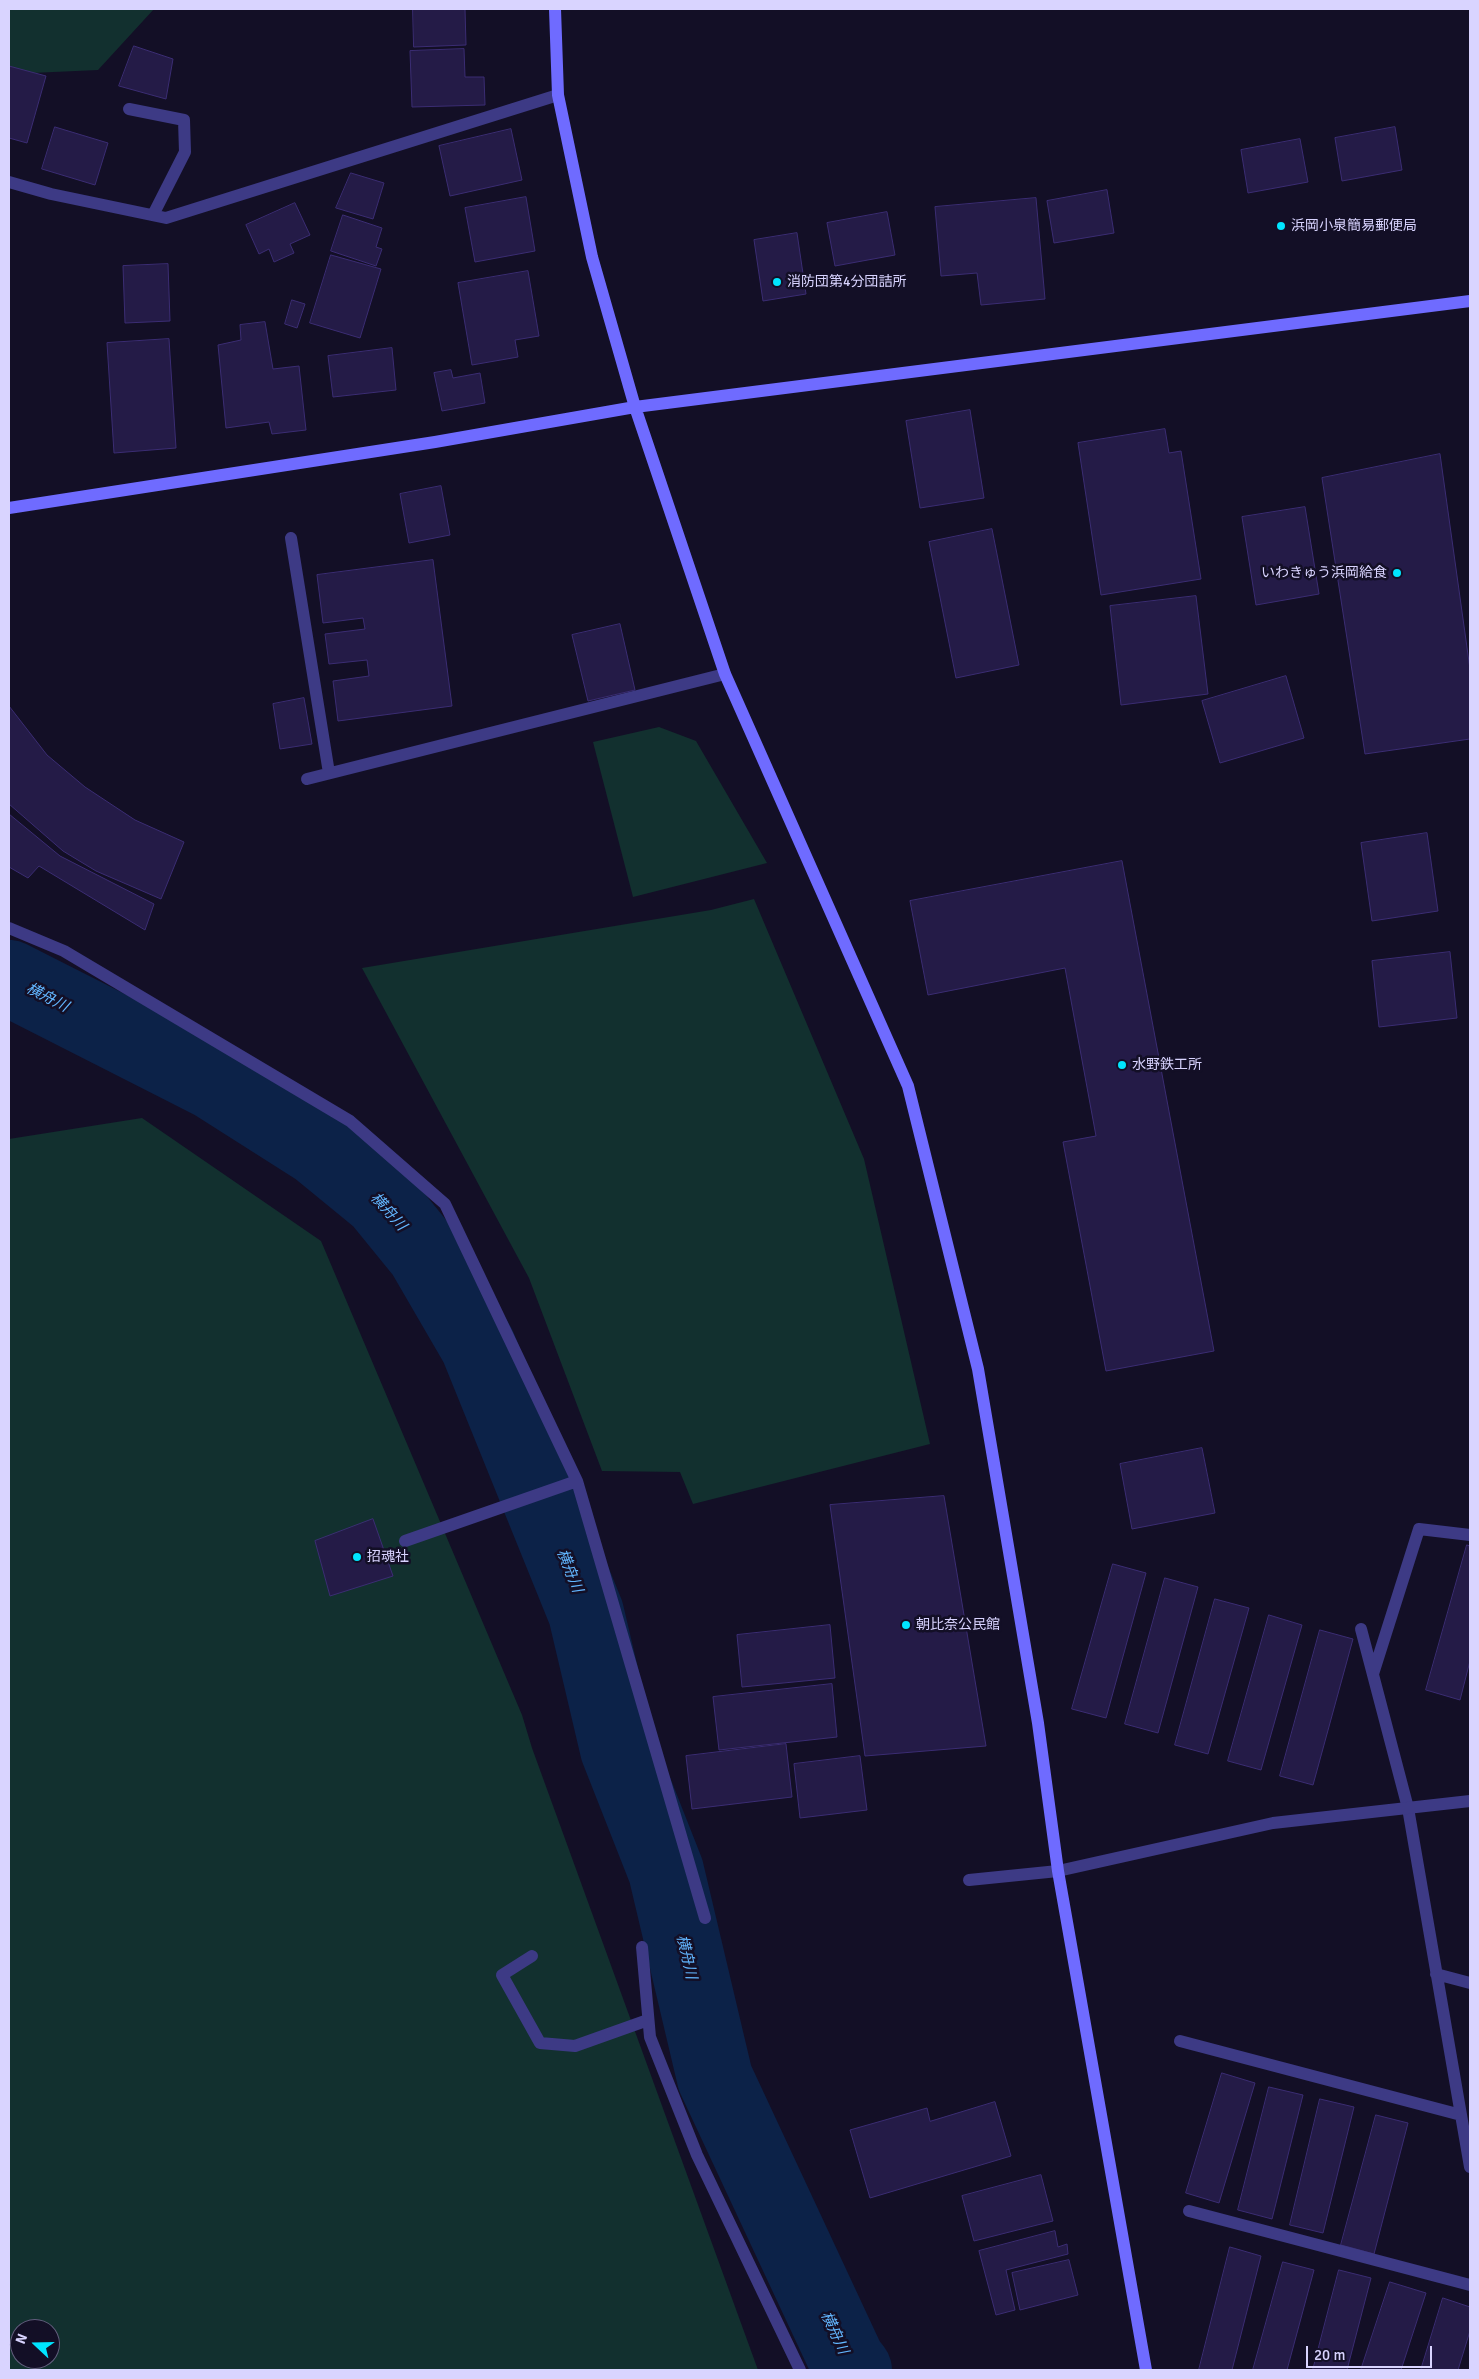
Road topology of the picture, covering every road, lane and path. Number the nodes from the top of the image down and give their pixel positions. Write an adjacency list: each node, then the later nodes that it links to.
1 (555, 9): 2 (street)
2 (558, 95): 5 (street); 7 (street)
3 (129, 109): 5 (street)
4 (9, 182): 5 (street)
5 (153, 215)
6 (1470, 301): 7 (street)
7 (635, 407): 8 (street); 10 (street)
8 (9, 508)
9 (291, 538): 11 (street)
10 (725, 674): 11 (street); 21 (street)
11 (329, 773): 12 (street)
12 (307, 779)
13 (9, 928): 14 (street)
14 (577, 1481): 16 (street); 23 (street)
15 (1470, 1535): 18 (street)
16 (405, 1540)
17 (1361, 1629): 18 (street)
18 (1373, 1674): 20 (street)
19 (1470, 1801): 20 (street)
20 (1408, 1808): 21 (street); 26 (street)
21 (1058, 1871): 22 (street); 36 (street)
22 (969, 1880)
23 (705, 1918)
24 (642, 1947): 28 (street)
25 (532, 1956): 28 (street)
26 (1436, 1974): 27 (street); 30 (street)
27 (1470, 1983)
28 (648, 2020): 35 (street)
29 (1180, 2040): 30 (street)
30 (1461, 2115): 31 (street)
31 (1469, 2153): 32 (street)
32 (1470, 2167)
33 (1190, 2212): 34 (street)
34 (1470, 2285)
35 (800, 2370)
36 (1146, 2370)

